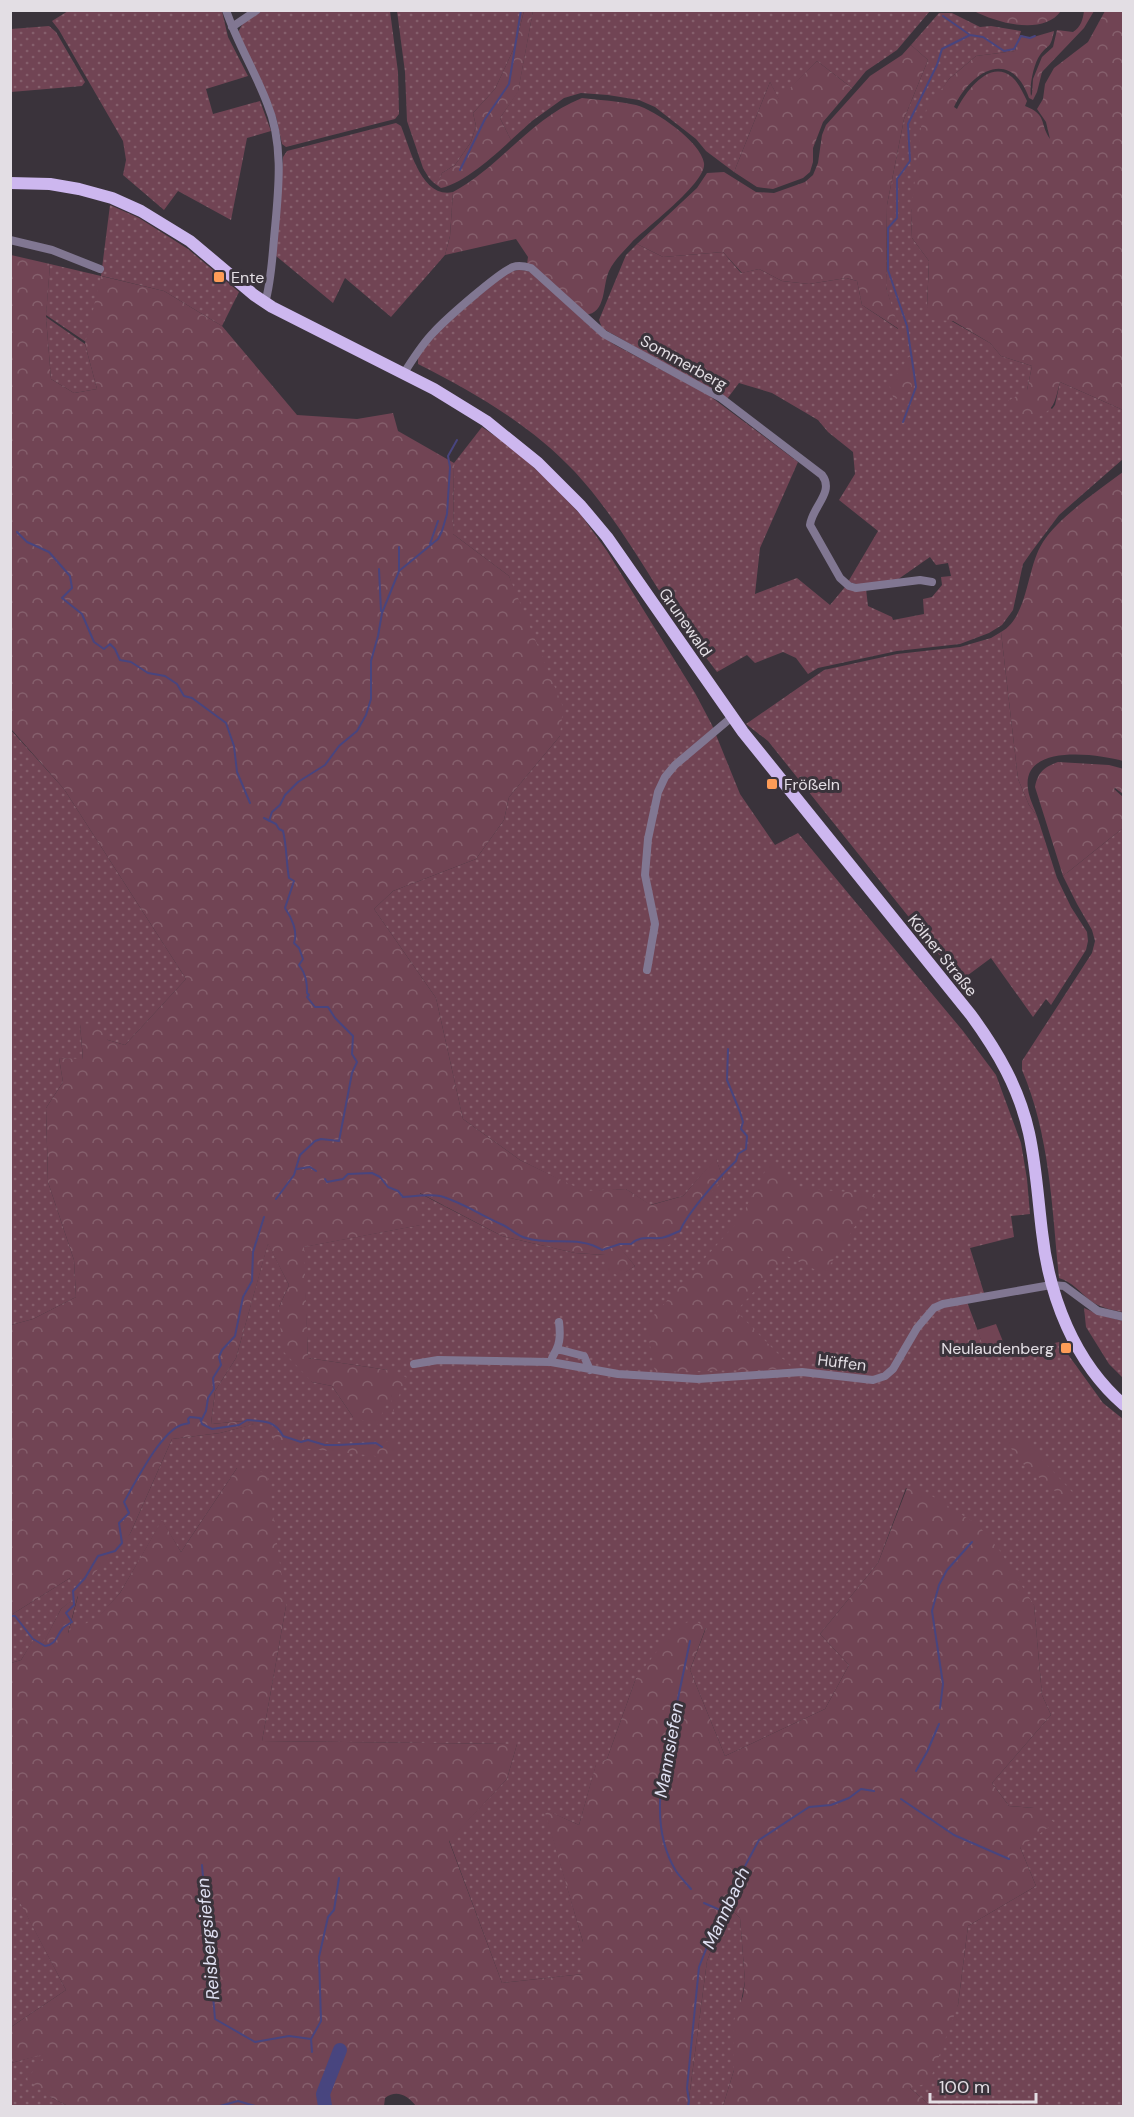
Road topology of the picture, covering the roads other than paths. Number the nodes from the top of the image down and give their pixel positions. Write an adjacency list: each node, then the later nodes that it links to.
1 (226, 10): 3 (street)
2 (257, 10): 3 (street)
3 (232, 27): 7 (street)
4 (10, 183): 7 (main road, Grunewald)
5 (10, 240): 6 (street)
6 (100, 269)
7 (265, 303): 8 (main road, Grunewald)
8 (404, 373): 9 (street, Sommerberg); 10 (main road, Grunewald)
9 (932, 582)
10 (738, 725): 11 (street); 12 (main road, Kölner Straße)
11 (648, 970)
12 (1051, 1285): 13 (street); 20 (street, Hüffen); 21 (main road, Kölner Straße)
13 (1081, 1300): 14 (street); 15 (street)
14 (1076, 1310)
15 (1124, 1317)
16 (559, 1322): 17 (street)
17 (557, 1349): 18 (street); 20 (street)
18 (551, 1362): 19 (street, Hüffen); 20 (street, Hüffen)
19 (414, 1364)
20 (590, 1370)
21 (1124, 1405)

